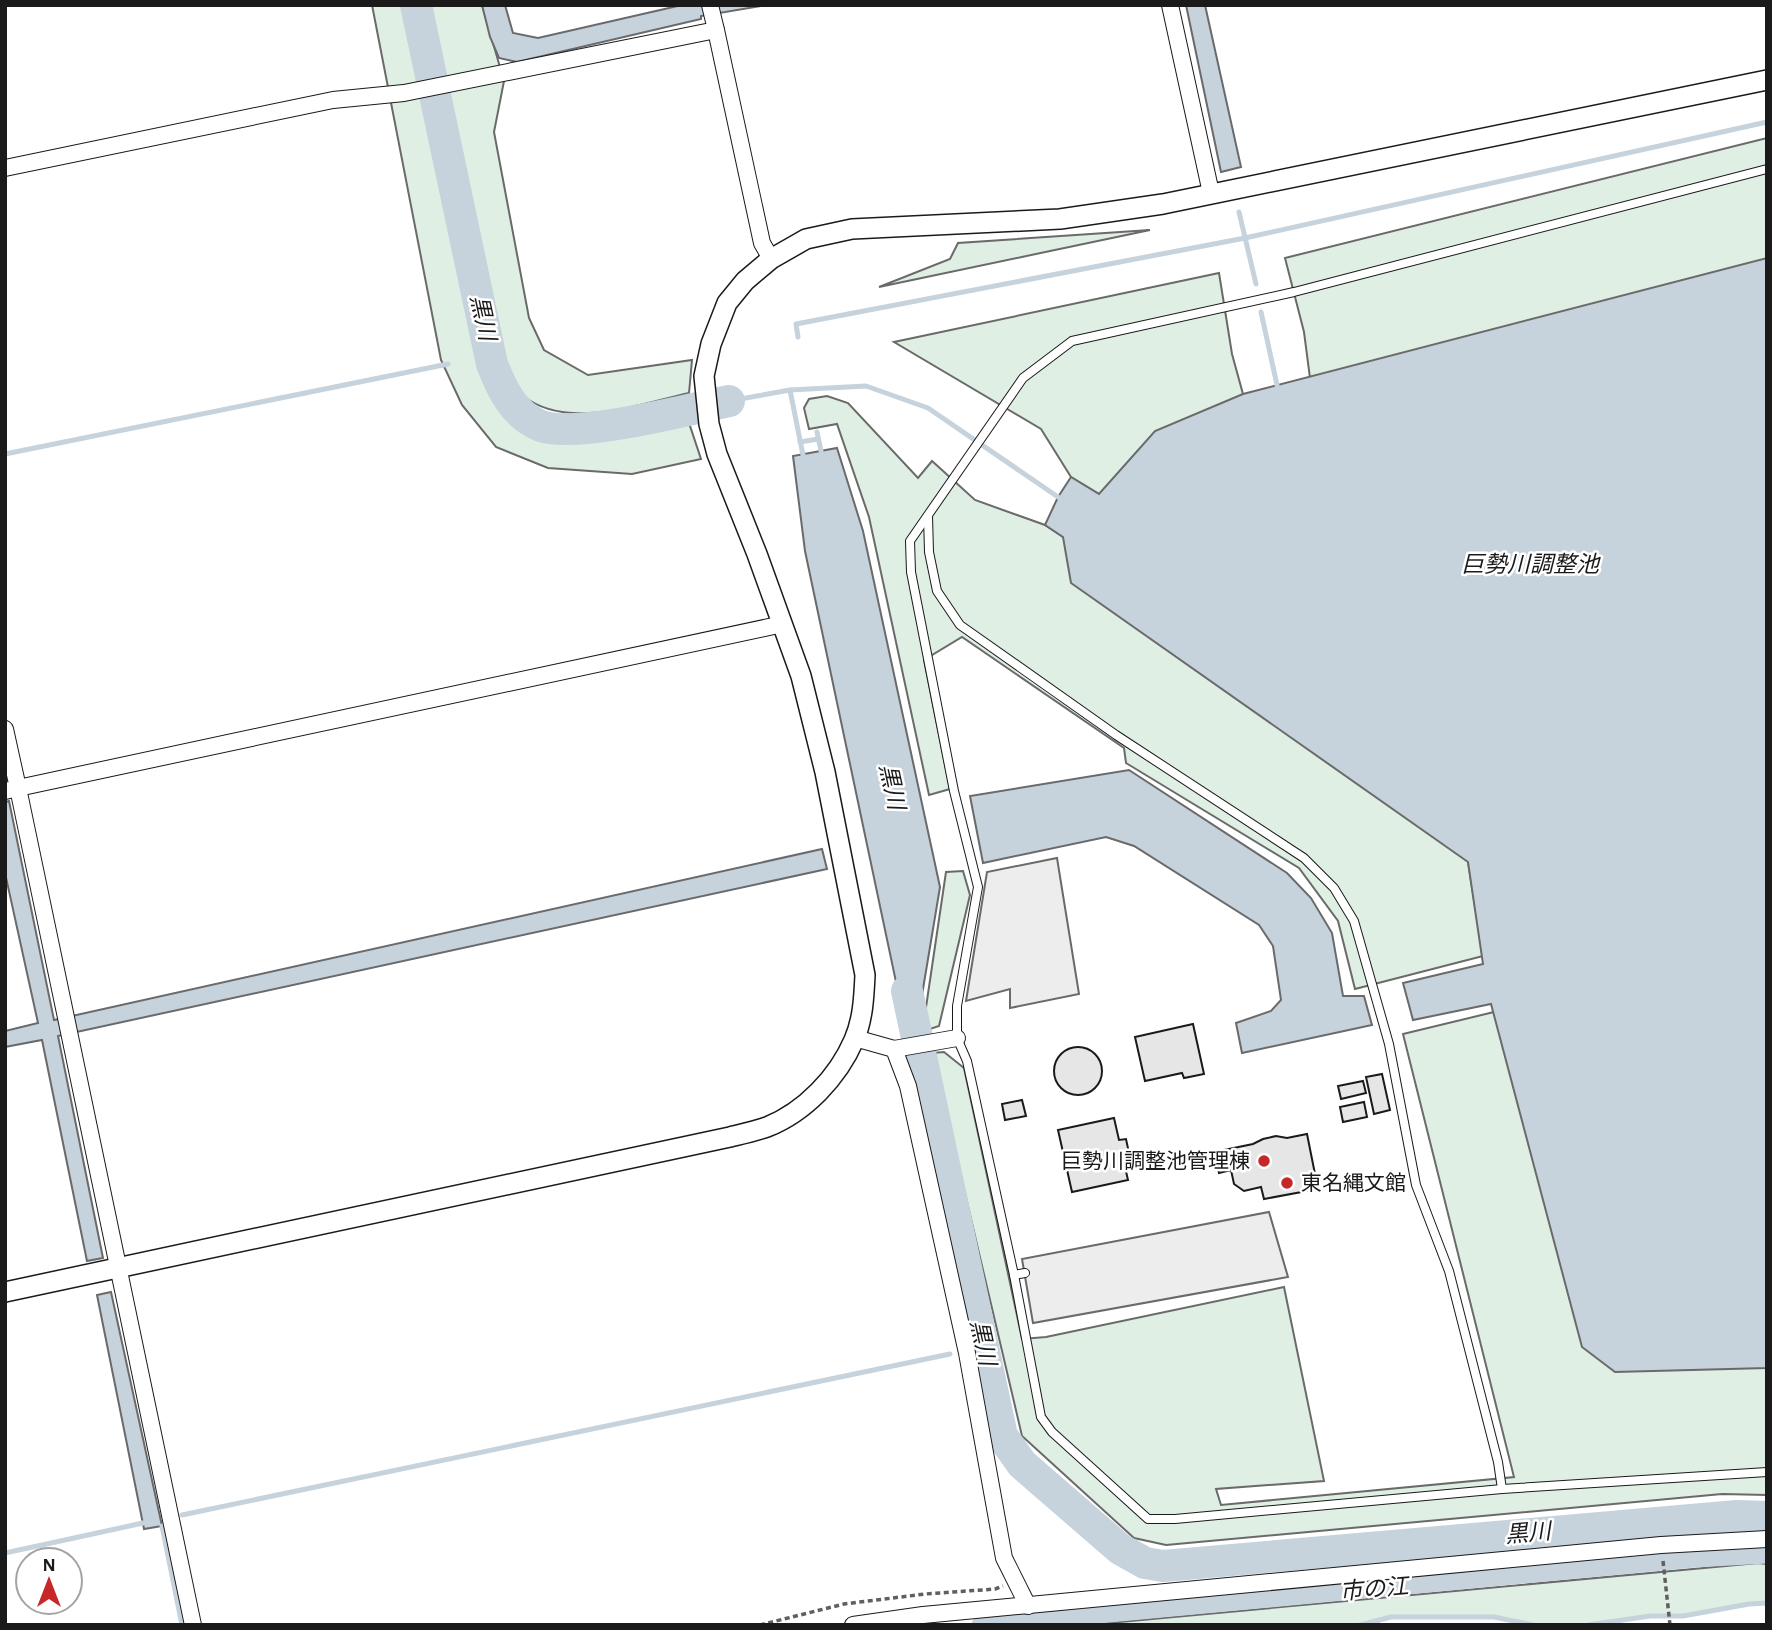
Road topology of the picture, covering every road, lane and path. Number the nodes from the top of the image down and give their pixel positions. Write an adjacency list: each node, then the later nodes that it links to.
1 (1170, 5): 6 (street)
2 (713, 18): 4 (street); 7 (street)
3 (1767, 80): 6 (street)
4 (5, 168)
5 (1767, 169): 8 (lane)
6 (1211, 193): 7 (street)
7 (771, 259): 9 (street)
8 (928, 515): 13 (lane); 20 (lane)
9 (783, 624): 11 (street); 12 (street)
10 (5, 729): 11 (street)
11 (11, 790): 15 (street)
12 (855, 1038): 14 (street); 15 (street)
13 (957, 1038): 14 (street); 17 (lane)
14 (894, 1049): 23 (street)
15 (118, 1268): 18 (street); 25 (street)
16 (1025, 1273): 17 (lane)
17 (1014, 1275): 20 (lane)
18 (5, 1292)
19 (1767, 1472): 20 (lane)
20 (1502, 1489)
21 (1767, 1539): 24 (street)
22 (1665, 1574): 28 (path)
23 (1014, 1581): 24 (street); 26 (path)
24 (1028, 1606): 27 (street)
25 (193, 1625)
26 (760, 1625)
27 (853, 1625)
28 (1670, 1625)

